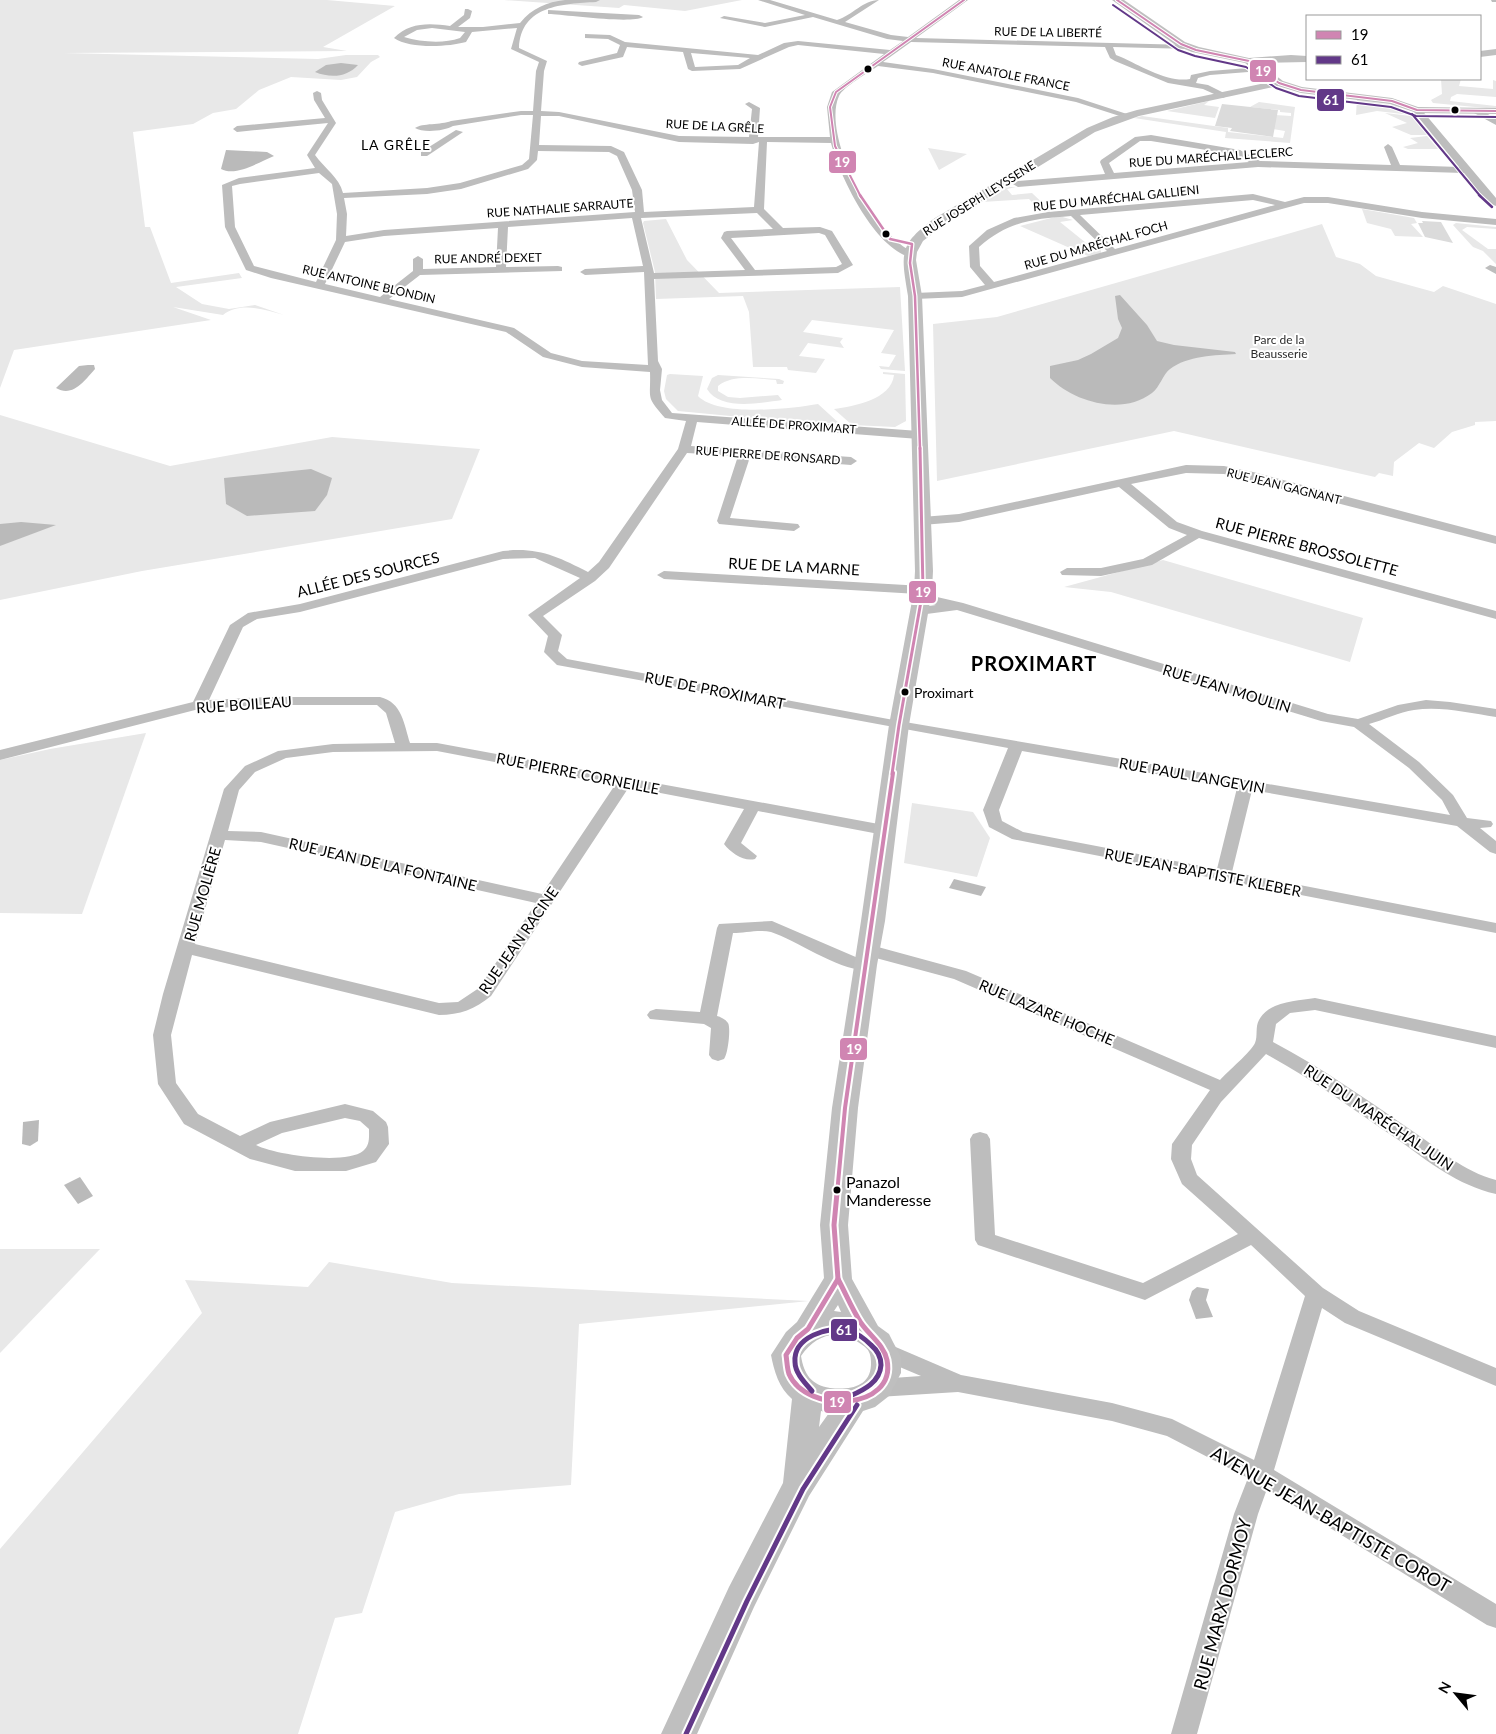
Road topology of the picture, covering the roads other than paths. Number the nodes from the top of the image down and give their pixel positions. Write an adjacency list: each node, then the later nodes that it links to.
1 (596, 0): 7 (street)
2 (762, 0): 8 (street, RUE DE LA LIBERTÉ)
3 (875, 0): 11 (street)
4 (964, 0): 16 (street)
5 (1117, 0): 19 (street)
6 (468, 11): 13 (street)
7 (538, 11): 9 (street); 12 (street)
8 (813, 15): 10 (street); 11 (street, RUE DE LA LIBERTÉ)
9 (640, 17)
10 (724, 18)
11 (837, 22): 16 (street, RUE DE LA LIBERTÉ)
12 (521, 25): 14 (street); 38 (street)
13 (452, 28): 14 (street); 14 (street)
14 (470, 30)
15 (588, 36): 17 (street)
16 (908, 39): 18 (street, RUE DE LA LIBERTÉ); 21 (street)
17 (624, 44): 20 (street); 28 (street)
18 (1108, 45): 19 (street, RUE DE LA LIBERTÉ); 30 (street)
19 (1188, 47): 26 (street)
20 (686, 49): 24 (street); 24 (street)
21 (891, 52): 24 (street); 27 (street)
22 (1496, 52): 23 (street)
23 (1481, 54)
24 (759, 56)
25 (1306, 59): 26 (street)
26 (1249, 61): 29 (street)
27 (876, 63): 39 (street, RUE ANATOLE FRANCE); 49 (street)
28 (582, 64)
29 (1261, 69): 30 (street); 31 (street)
30 (1187, 82): 33 (street)
31 (1280, 83): 33 (street, RUE JOSEPH LEYSSENE); 35 (street)
32 (317, 93): 41 (street)
33 (1223, 96): 39 (street, RUE JOSEPH LEYSSENE)
34 (749, 104): 50 (street)
35 (1417, 110): 36 (street); 60 (street)
36 (1477, 110): 37 (street); 43 (street)
37 (1496, 112)
38 (537, 113): 42 (street, RUE DE LA GRÊLE); 50 (street, RUE DE LA GRÊLE); 53 (street)
39 (1129, 116): 62 (street, RUE JOSEPH LEYSSENE)
40 (269, 117): 44 (street)
41 (330, 120): 44 (street); 59 (street)
42 (482, 120): 45 (street, RUE DE LA GRÊLE); 48 (street)
43 (1496, 122)
44 (262, 126): 47 (street)
45 (446, 126): 46 (street, RUE DE LA GRÊLE); 48 (street)
46 (419, 128)
47 (237, 129)
48 (459, 132): 54 (street)
49 (834, 140): 51 (street, RUE DE LA GRÊLE); 76 (street)
50 (752, 141): 51 (street, RUE DE LA GRÊLE)
51 (763, 141): 69 (street)
52 (1388, 147): 58 (street)
53 (533, 148): 66 (street); 71 (street)
54 (424, 154)
55 (1336, 154): 57 (street)
56 (1258, 164): 57 (street, RUE DU MARÉCHAL LECLERC); 61 (street, RUE DU MARÉCHAL LECLERC); 61 (street)
57 (1339, 165): 58 (street, RUE DU MARÉCHAL LECLERC)
58 (1396, 167): 60 (street, RUE DU MARÉCHAL LECLERC)
59 (321, 170): 66 (street); 85 (street, RUE ANTOINE BLONDIN)
60 (1466, 170): 63 (street)
61 (1112, 177): 62 (street, RUE DU MARÉCHAL LECLERC)
62 (1012, 182): 65 (street); 76 (street, RUE JOSEPH LEYSSENE)
63 (1483, 190): 64 (street); 67 (street)
64 (1496, 190)
65 (1028, 193)
66 (339, 196): 75 (street)
67 (1496, 203)
68 (1283, 205): 70 (street, RUE DU MARÉCHAL GALLIENI); 72 (street, RUE DU MARÉCHAL FOCH); 77 (street, RUE DU MARÉCHAL FOCH)
69 (759, 210): 71 (street, RUE NATHALIE SARRAUTE); 74 (street)
70 (1073, 213): 77 (street); 86 (street, RUE DU MARÉCHAL GALLIENI)
71 (638, 215): 73 (street, RUE NATHALIE SARRAUTE); 84 (street)
72 (1496, 222)
73 (503, 226): 75 (street, RUE NATHALIE SARRAUTE); 80 (street)
74 (781, 231): 83 (street); 83 (street)
75 (341, 240): 85 (street)
76 (911, 249): 87 (street)
77 (1114, 253): 86 (street, RUE DU MARÉCHAL FOCH)
78 (418, 260): 81 (street, RUE ANDRÉ DEXET)
79 (558, 269): 80 (street, RUE ANDRÉ DEXET)
80 (501, 270): 81 (street, RUE ANDRÉ DEXET)
81 (418, 272): 88 (street, RUE ANDRÉ DEXET)
82 (585, 272): 84 (street)
83 (752, 272): 84 (street)
84 (649, 273): 89 (street)
85 (319, 286): 88 (street, RUE ANTOINE BLONDIN)
86 (992, 286): 87 (street, RUE DU MARÉCHAL FOCH)
87 (914, 296): 91 (street)
88 (382, 300): 89 (street, RUE ANTOINE BLONDIN)
89 (656, 369): 90 (street, ALLÉE DE PROXIMART)
90 (692, 418): 91 (street, ALLÉE DE PROXIMART); 92 (street)
91 (919, 435): 96 (street)
92 (684, 449): 93 (street, RUE PIERRE DE RONSARD); 102 (street)
93 (745, 453): 94 (street, RUE PIERRE DE RONSARD); 97 (street)
94 (851, 461)
95 (1122, 483): 96 (street, RUE JEAN GAGNANT); 98 (street, RUE PIERRE BROSSOLETTE); 99 (street, RUE JEAN GAGNANT)
96 (922, 521): 103 (street)
97 (794, 527)
98 (1197, 534): 100 (street); 104 (street, RUE PIERRE BROSSOLETTE)
99 (1496, 540)
100 (1067, 572)
101 (664, 575): 103 (street, RUE DE LA MARNE)
102 (590, 578): 105 (street, ALLÉE DES SOURCES); 109 (street, RUE DE PROXIMART)
103 (921, 599): 108 (street, RUE JEAN MOULIN); 109 (street)
104 (1496, 614)
105 (226, 646): 106 (street, ALLÉE DES SOURCES)
106 (199, 705): 111 (street, RUE BOILEAU); 112 (street, RUE BOILEAU)
107 (1496, 713): 108 (street)
108 (1358, 723): 116 (street, RUE JEAN MOULIN)
109 (899, 725): 110 (street, RUE PAUL LANGEVIN); 118 (street)
110 (1017, 745): 114 (street, RUE PAUL LANGEVIN); 122 (street, RUE JEAN-BAPTISTE KLEBER)
111 (403, 746): 113 (street, RUE PIERRE CORNEILLE); 119 (street, RUE MOLIÈRE)
112 (0, 755)
113 (624, 782): 115 (street, RUE PIERRE CORNEILLE); 123 (street, RUE JEAN RACINE)
114 (1246, 784): 116 (street, RUE PAUL LANGEVIN); 122 (street)
115 (753, 806): 118 (street, RUE PIERRE CORNEILLE); 121 (street)
116 (1462, 822): 117 (street, RUE PAUL LANGEVIN); 120 (street)
117 (1485, 824)
118 (884, 830): 126 (street)
119 (219, 835): 123 (street, RUE JEAN DE LA FONTAINE); 125 (street, RUE MOLIÈRE)
120 (1496, 849)
121 (749, 856)
122 (1223, 876): 124 (street, RUE JEAN-BAPTISTE KLEBER)
123 (546, 900): 125 (street, RUE JEAN RACINE)
124 (1496, 928)
125 (187, 948): 134 (street, RUE MOLIÈRE)
126 (866, 958): 128 (street, RUE LAZARE HOCHE); 132 (street, RUE LAZARE HOCHE); 137 (street)
127 (656, 1015): 128 (street)
128 (708, 1018): 131 (street)
129 (1496, 1042): 130 (street)
130 (1264, 1045): 132 (street); 135 (street, RUE DU MARÉCHAL JUIN)
131 (718, 1055)
132 (1222, 1088): 136 (street)
133 (980, 1139): 136 (street)
134 (239, 1145): 134 (street, RUE MOLIÈRE)
135 (1496, 1187)
136 (1253, 1235): 138 (street)
137 (838, 1279): 139 (street); 140 (street)
138 (1316, 1294): 141 (street); 145 (street)
139 (808, 1329): 140 (street); 143 (street)
140 (875, 1340): 142 (street, AVENUE JEAN-BAPTISTE COROT); 144 (street)
141 (1496, 1378)
142 (958, 1383): 144 (street, AVENUE JEAN-BAPTISTE COROT); 145 (street, AVENUE JEAN-BAPTISTE COROT)
143 (807, 1395): 144 (street); 146 (street)
144 (865, 1395): 146 (street)
145 (1261, 1474): 147 (street, AVENUE JEAN-BAPTISTE COROT); 149 (street, RUE MARX DORMOY)
146 (798, 1486): 148 (street)
147 (1496, 1617)
148 (679, 1734)
149 (1184, 1734)

